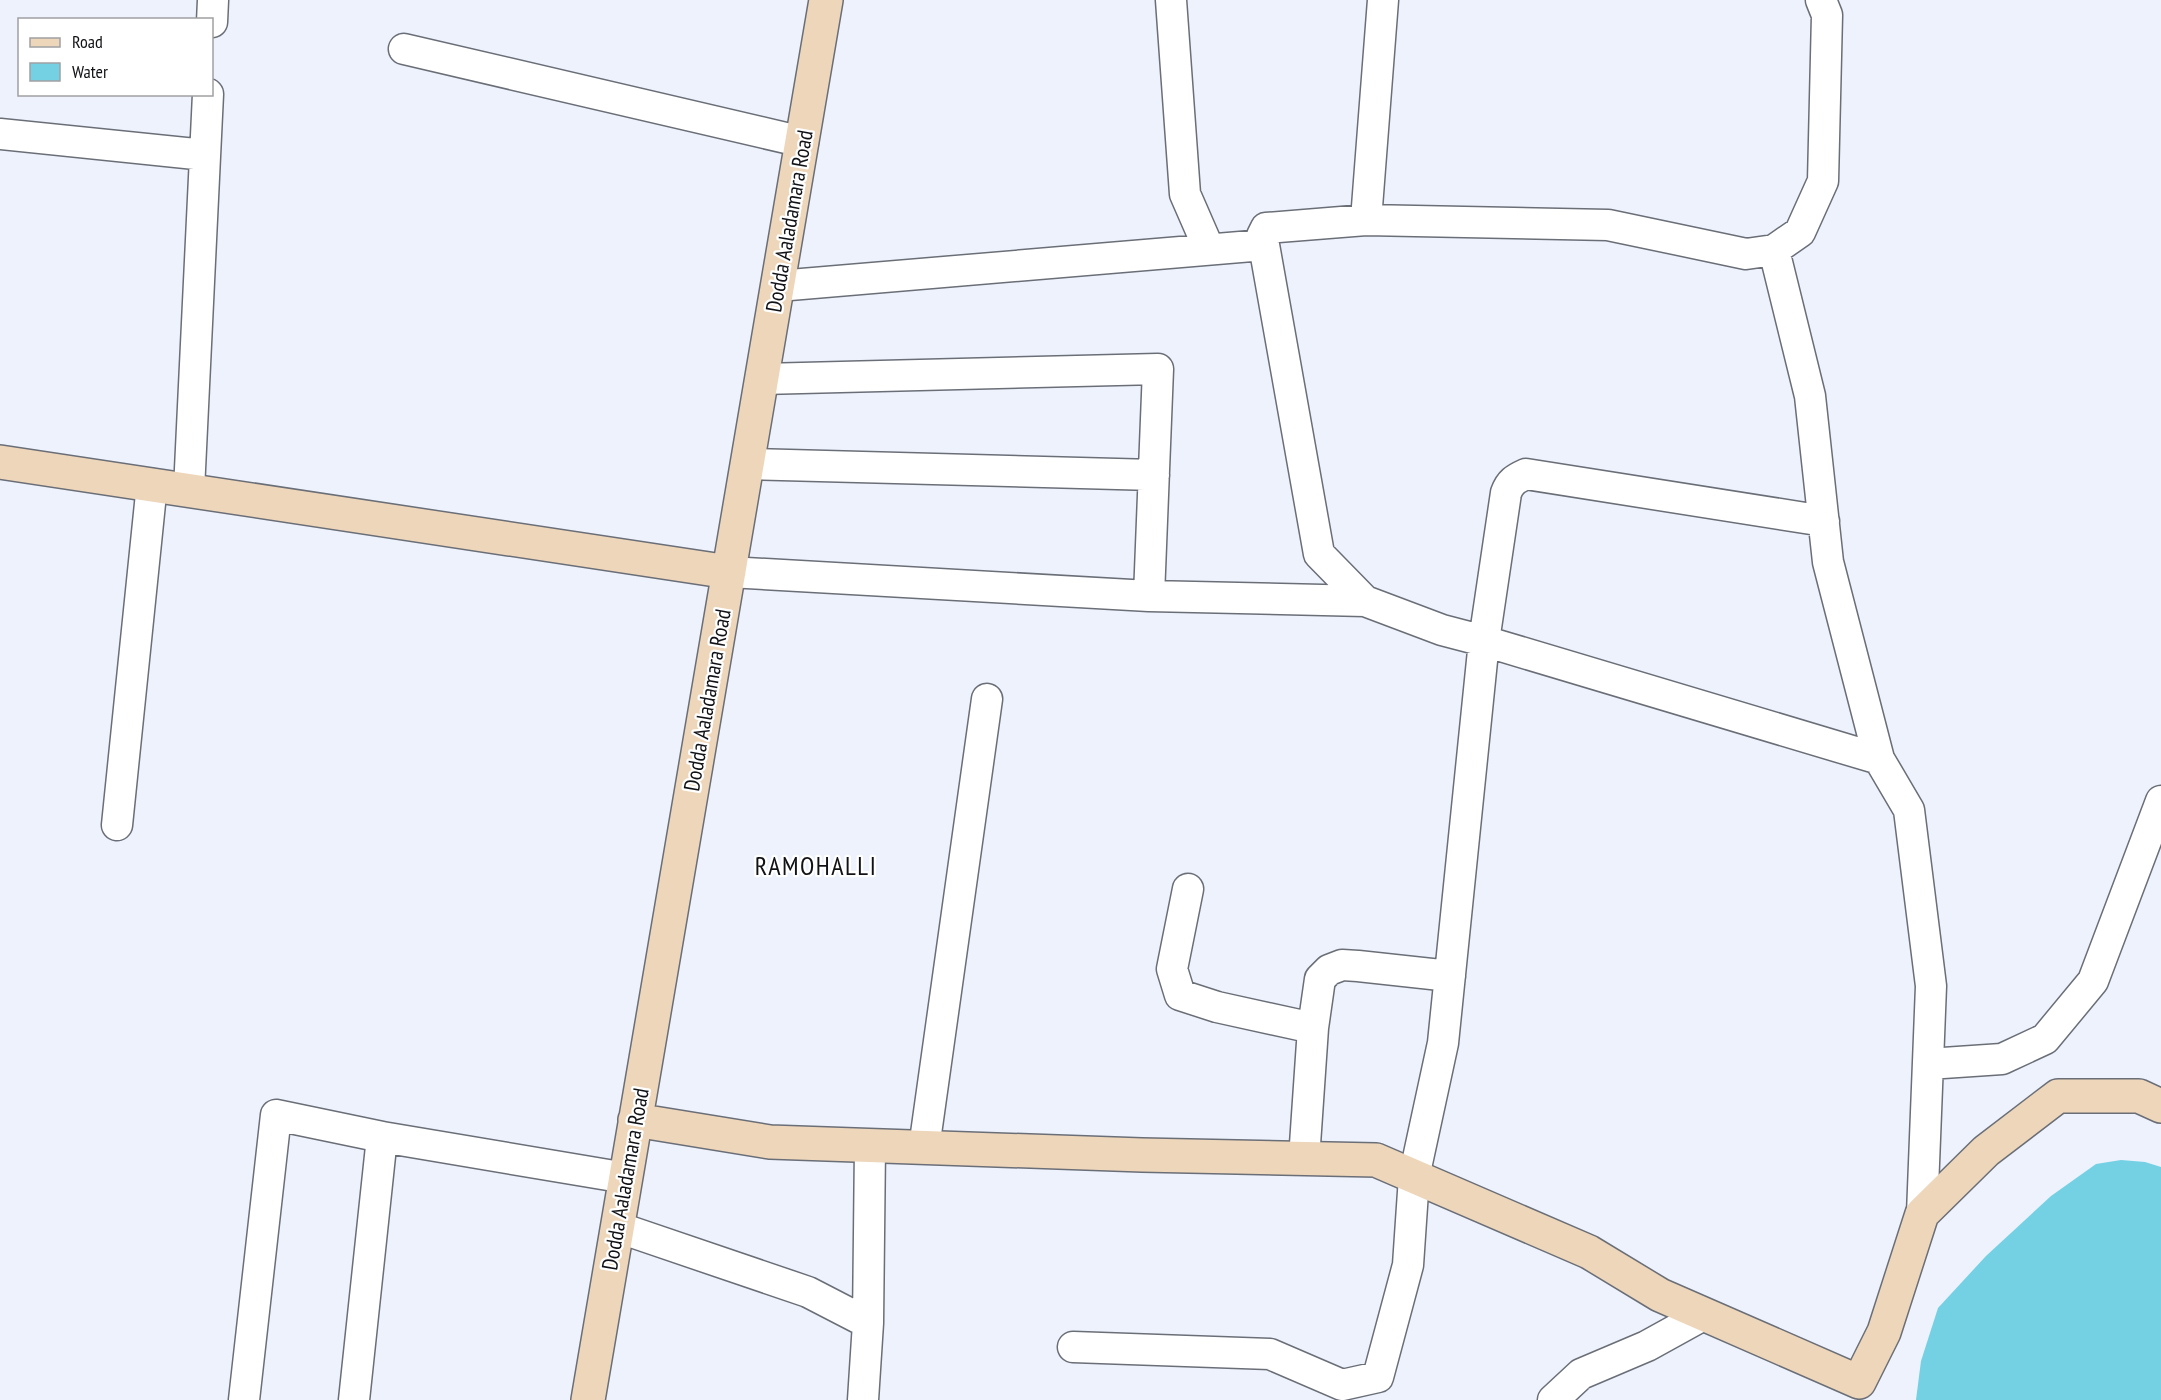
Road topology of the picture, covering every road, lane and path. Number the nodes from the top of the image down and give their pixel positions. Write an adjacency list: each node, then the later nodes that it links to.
1 (213, 0): 6 (street)
2 (826, 0): 10 (street, Dodda Aaladamara Road)
3 (1171, 0): 14 (street)
4 (1383, 0): 12 (street)
5 (1821, 0): 15 (street)
6 (212, 18)
7 (404, 49): 10 (street)
8 (208, 96): 11 (street)
9 (0, 134): 11 (street)
10 (803, 142): 16 (street, Dodda Aaladamara Road)
11 (205, 155): 22 (street)
12 (1366, 220): 13 (street); 15 (street)
13 (1264, 245): 14 (street); 26 (street)
14 (1209, 249): 16 (street)
15 (1774, 250): 23 (street)
16 (778, 286): 17 (street, Dodda Aaladamara Road)
17 (762, 379): 19 (street, Dodda Aaladamara Road); 20 (street)
18 (0, 462): 21 (street)
19 (748, 464): 20 (street); 24 (street, Dodda Aaladamara Road)
20 (1154, 475): 25 (street)
21 (153, 484): 22 (street); 31 (street)
22 (189, 490): 24 (street)
23 (1824, 521): 27 (street); 29 (street)
24 (729, 572): 25 (street); 37 (street, Dodda Aaladamara Road)
25 (1149, 596): 26 (street)
26 (1365, 601): 27 (street)
27 (1484, 641): 29 (street); 33 (street)
28 (987, 699): 40 (street)
29 (1879, 759): 35 (street)
30 (2161, 801): 35 (street)
31 (117, 825)
32 (1188, 889): 34 (street)
33 (1450, 976): 34 (street); 42 (street)
34 (1313, 1028): 41 (street)
35 (1928, 1064): 44 (street)
36 (2161, 1106): 44 (street)
37 (635, 1120): 39 (street); 43 (street, Dodda Aaladamara Road)
38 (382, 1137): 43 (street); 49 (street); 50 (street)
39 (870, 1146): 40 (street); 47 (street)
40 (924, 1148): 41 (street)
41 (1304, 1159): 42 (street)
42 (1414, 1177): 46 (street); 48 (street)
43 (626, 1178): 45 (street, Dodda Aaladamara Road)
44 (1922, 1214): 46 (street)
45 (617, 1227): 47 (street); 51 (street, Dodda Aaladamara Road)
46 (1705, 1314): 53 (street)
47 (867, 1323): 52 (street)
48 (1073, 1347)
49 (244, 1400)
50 (354, 1400)
51 (588, 1400)
52 (863, 1400)
53 (1553, 1400)

